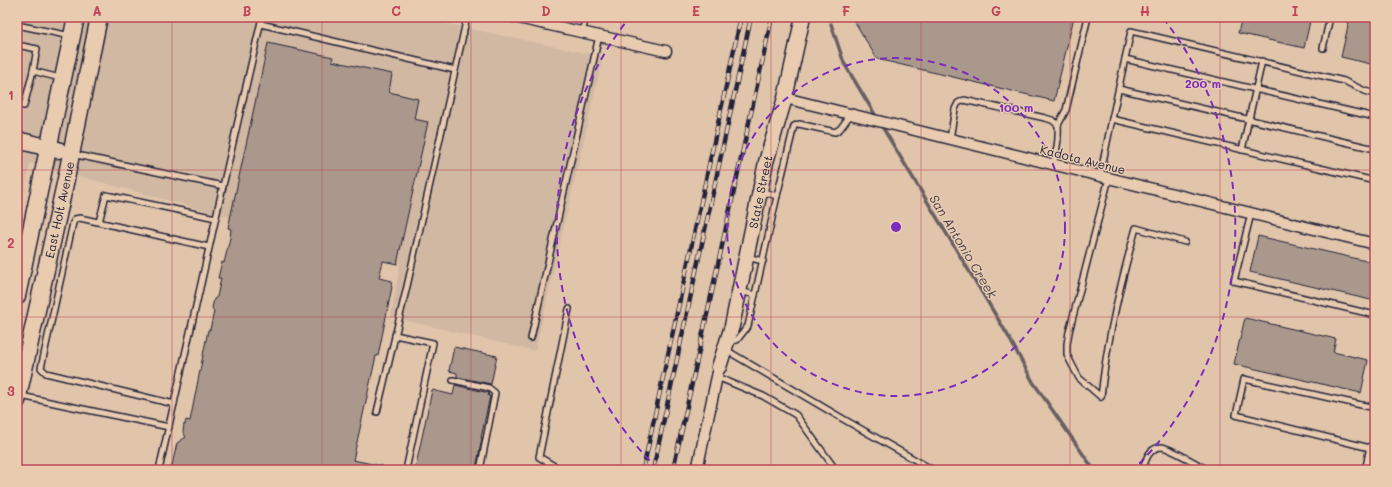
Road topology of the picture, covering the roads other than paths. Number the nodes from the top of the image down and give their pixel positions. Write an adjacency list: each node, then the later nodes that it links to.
1 (76, 17): 13 (main road, East Holt Avenue)
2 (99, 17): 38 (main road, East Holt Avenue)
3 (262, 17): 10 (lane)
4 (467, 17): 20 (lane)
5 (514, 17): 12 (street)
6 (586, 17): 12 (lane)
7 (803, 17): 26 (street, State Street)
8 (1088, 17): 32 (lane)
9 (1330, 17): 16 (lane)
10 (261, 24): 20 (lane); 42 (lane)
11 (17, 25): 13 (lane)
12 (582, 32): 14 (street)
13 (72, 36): 22 (main road, East Holt Avenue)
14 (599, 36): 17 (street); 59 (lane)
15 (17, 45): 21 (lane)
16 (1323, 48)
17 (666, 51)
18 (1125, 59): 19 (lane); 23 (lane); 24 (lane)
19 (1262, 61): 24 (lane); 25 (lane)
20 (455, 70): 58 (lane)
21 (33, 71): 22 (lane); 27 (lane)
22 (63, 78): 35 (main road, East Holt Avenue)
23 (1119, 89): 30 (lane); 31 (lane)
24 (1256, 89): 29 (lane); 31 (lane)
25 (1375, 94)
26 (785, 98): 28 (street, Kadota Avenue); 43 (street, State Street)
27 (17, 104)
28 (851, 114): 33 (street, Kadota Avenue); 44 (lane)
29 (1375, 117)
30 (1112, 120): 37 (lane); 40 (lane)
31 (1249, 120): 36 (lane); 37 (lane)
32 (1058, 125): 33 (lane); 39 (lane)
33 (950, 139): 39 (street, Kadota Avenue)
34 (17, 140): 35 (main road)
35 (49, 148): 38 (main road); 55 (main road, East Holt Avenue)
36 (1375, 149)
37 (1242, 150): 41 (lane)
38 (72, 153): 42 (lane); 63 (main road, East Holt Avenue)
39 (1053, 164): 40 (street, Kadota Avenue)
40 (1104, 177): 45 (street, Kadota Avenue); 48 (lane)
41 (1375, 181)
42 (223, 186): 46 (lane)
43 (760, 191): 44 (lane); 51 (street, State Street)
44 (777, 196): 52 (lane)
45 (1251, 214): 49 (street, Kadota Avenue); 57 (lane)
46 (216, 218): 47 (lane); 50 (lane)
47 (100, 222): 50 (lane); 64 (lane)
48 (1184, 242)
49 (1375, 244)
50 (209, 247): 64 (lane)
51 (746, 257): 52 (lane); 53 (street, State Street)
52 (763, 260): 54 (lane)
53 (739, 291): 54 (lane); 60 (street, State Street)
54 (755, 295): 60 (lane)
55 (17, 296)
56 (569, 308): 72 (lane)
57 (1375, 315)
58 (396, 335): 66 (lane); 70 (lane)
59 (531, 338)
60 (726, 345): 61 (street, State Street); 75 (lane)
61 (718, 372): 73 (street); 74 (lane)
62 (453, 380): 71 (lane)
63 (18, 399): 67 (lane)
64 (174, 404): 67 (lane)
65 (1375, 408): 68 (lane)
66 (377, 412)
67 (169, 427): 69 (lane)
68 (1375, 449): 78 (main road)
69 (159, 470)
70 (406, 470)
71 (480, 470)
72 (561, 470)
73 (696, 470)
74 (836, 470)
75 (933, 470)
76 (1143, 470): 77 (lane)
77 (1208, 470)
78 (1371, 470)

